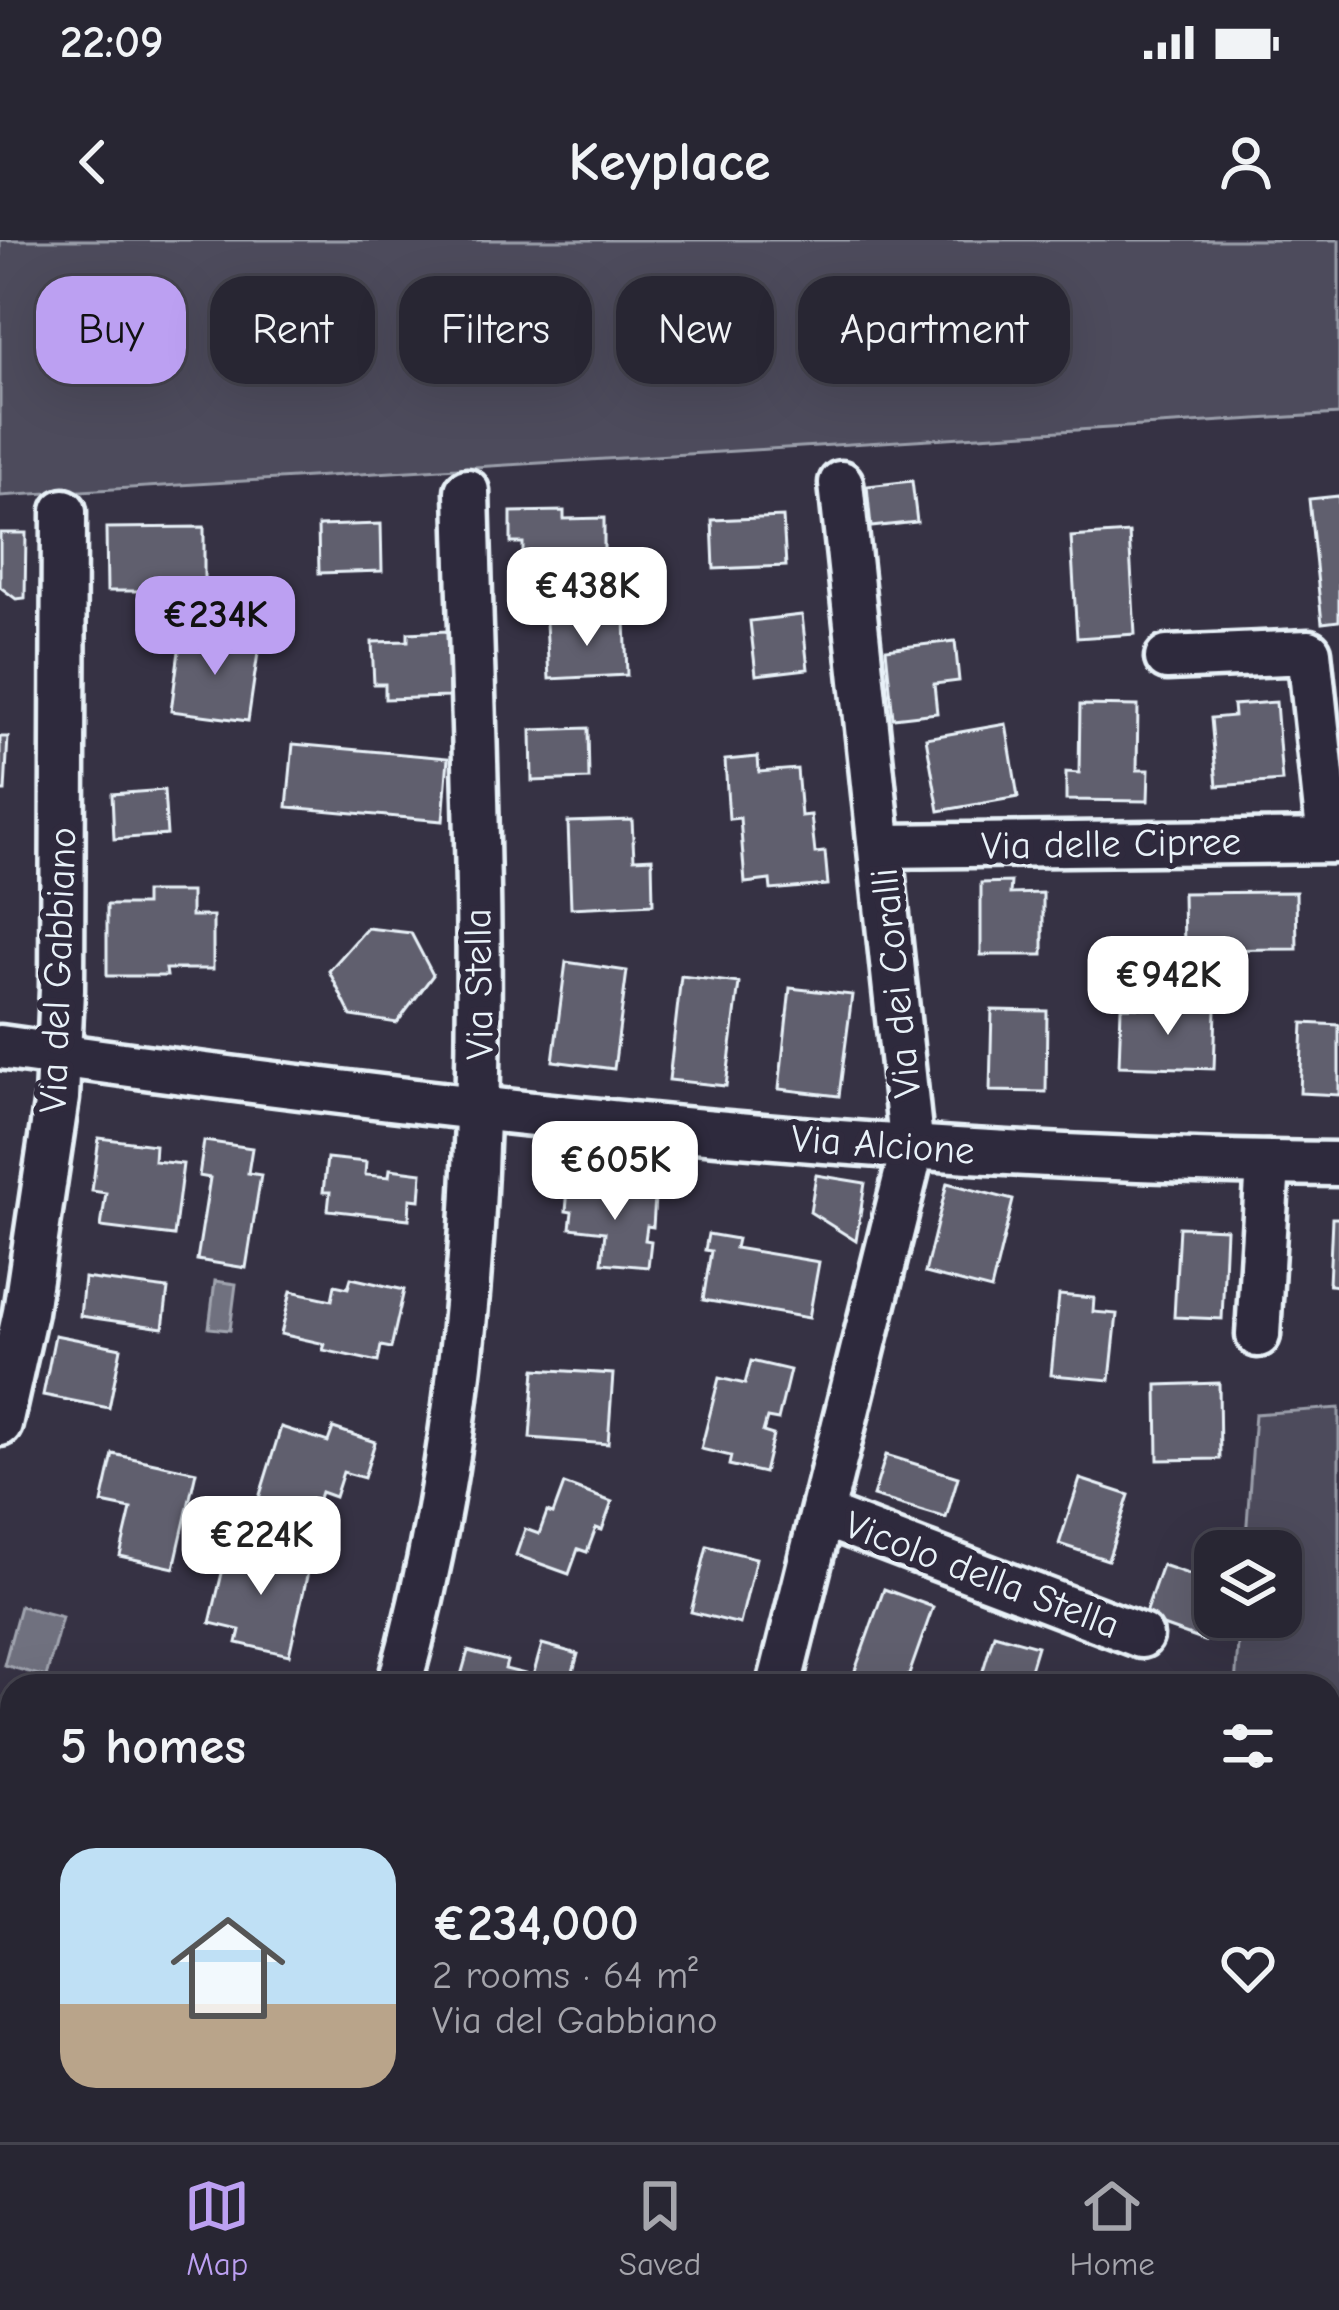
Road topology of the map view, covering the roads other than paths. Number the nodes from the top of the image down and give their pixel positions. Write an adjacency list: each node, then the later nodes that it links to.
1 (841, 483): 6 (street, Via dei Coralli)
2 (467, 491): 9 (street, Via Stella)
3 (64, 512): 8 (street, Via del Gabbiano)
4 (1167, 658): 5 (street)
5 (1334, 842): 6 (street, Via delle Cipree)
6 (882, 846): 10 (street, Via dei Coralli)
7 (0, 1047): 8 (street, Via Alcione)
8 (60, 1056): 9 (street, Via Alcione); 14 (street, Via del Gabbiano)
9 (480, 1108): 10 (street, Via Alcione); 17 (street, Via Stella)
10 (912, 1150): 11 (street, Via Alcione); 15 (street, Via dei Coralli)
11 (1268, 1163): 12 (street, Via Alcione); 13 (street)
12 (1339, 1164)
13 (1258, 1335)
14 (0, 1424)
15 (823, 1515): 16 (street, Vicolo della Stella); 18 (street, Via dei Coralli)
16 (1141, 1636)
17 (402, 1674)
18 (782, 1674)

